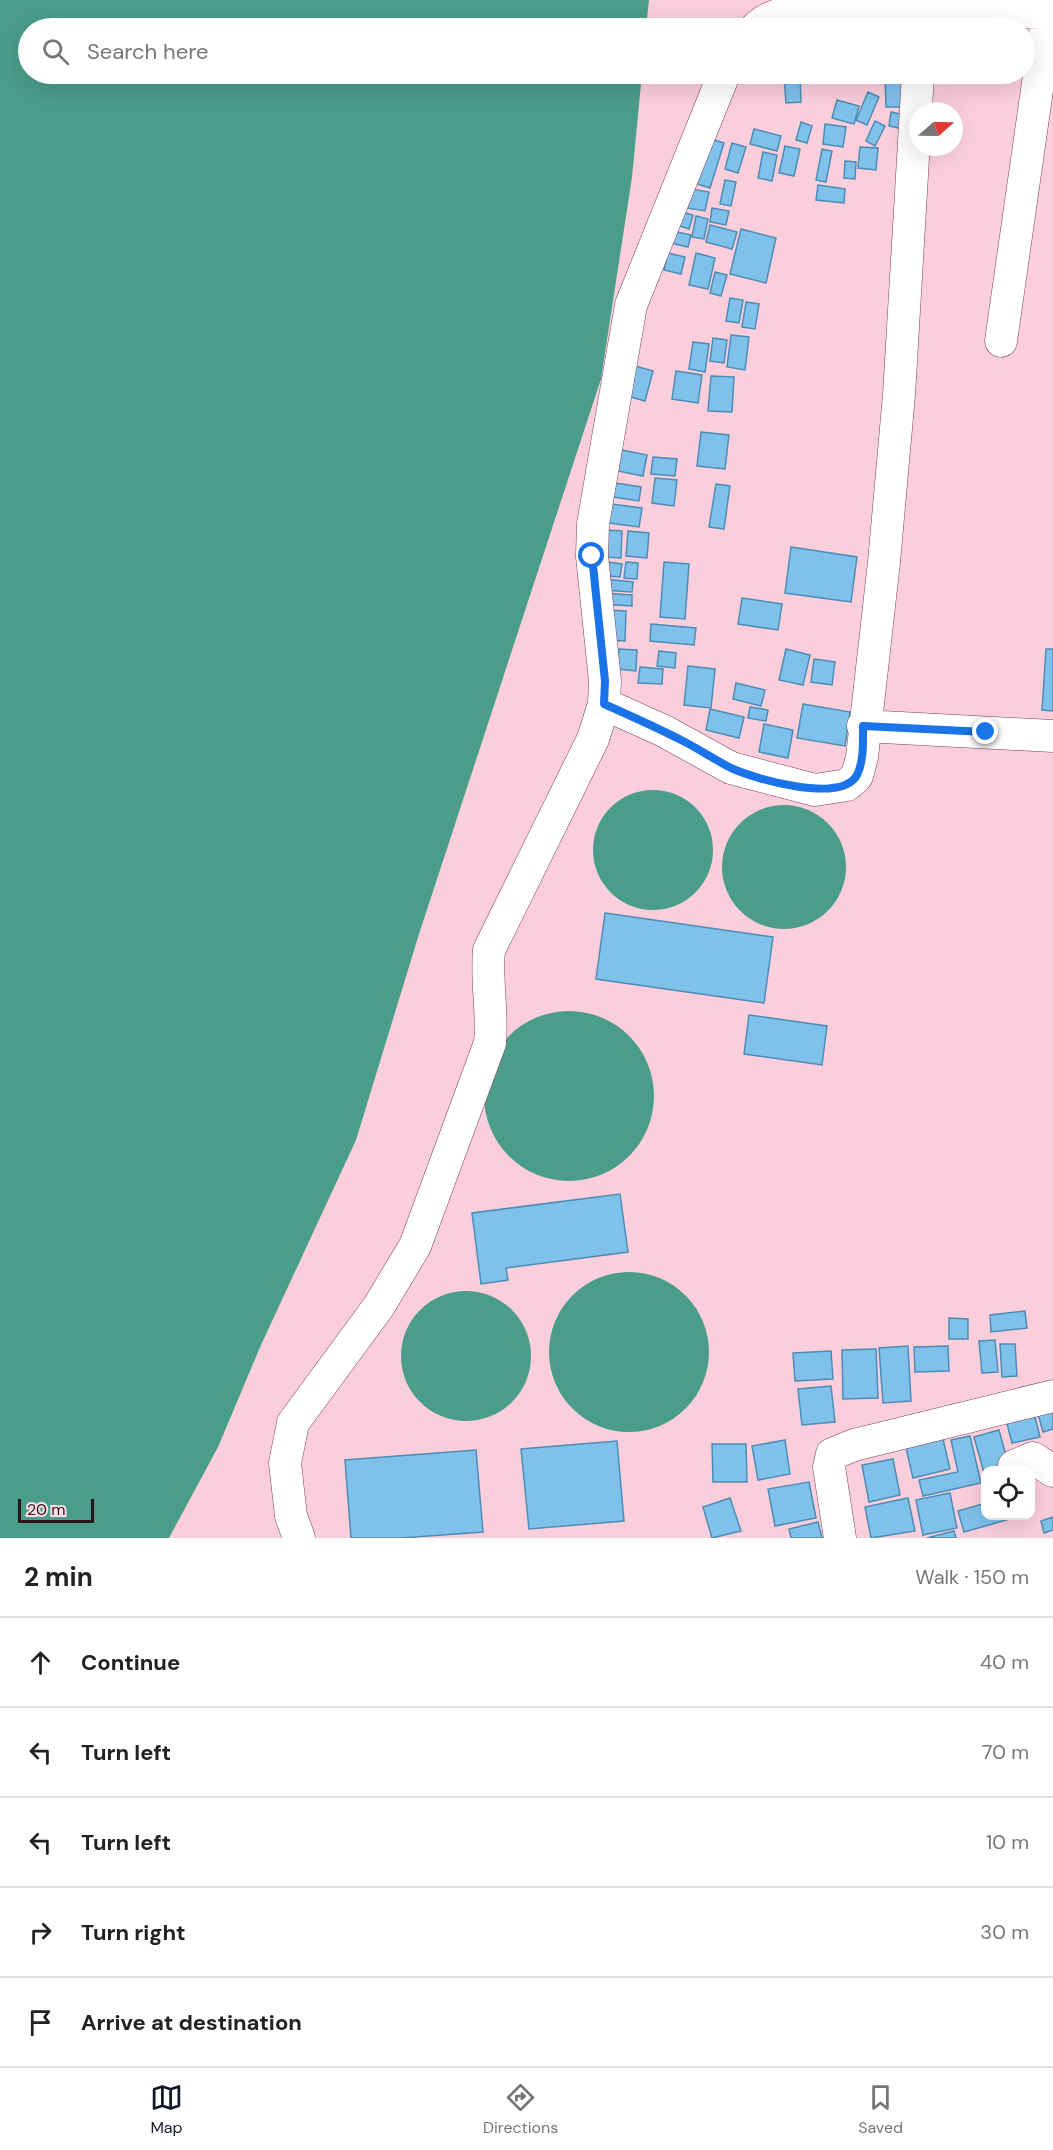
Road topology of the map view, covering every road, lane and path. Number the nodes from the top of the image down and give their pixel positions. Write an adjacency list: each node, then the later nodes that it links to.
1 (1050, 13): 4 (street); 7 (street)
2 (772, 18): 3 (street)
3 (907, 18)
4 (942, 18)
5 (720, 84): 8 (street)
6 (917, 84): 9 (street)
7 (1000, 341)
8 (604, 704): 9 (street); 14 (street)
9 (863, 726): 10 (street)
10 (1053, 736)
11 (1053, 1396): 15 (street)
12 (1014, 1466): 13 (street)
13 (1053, 1471)
14 (299, 1538)
15 (840, 1538)

